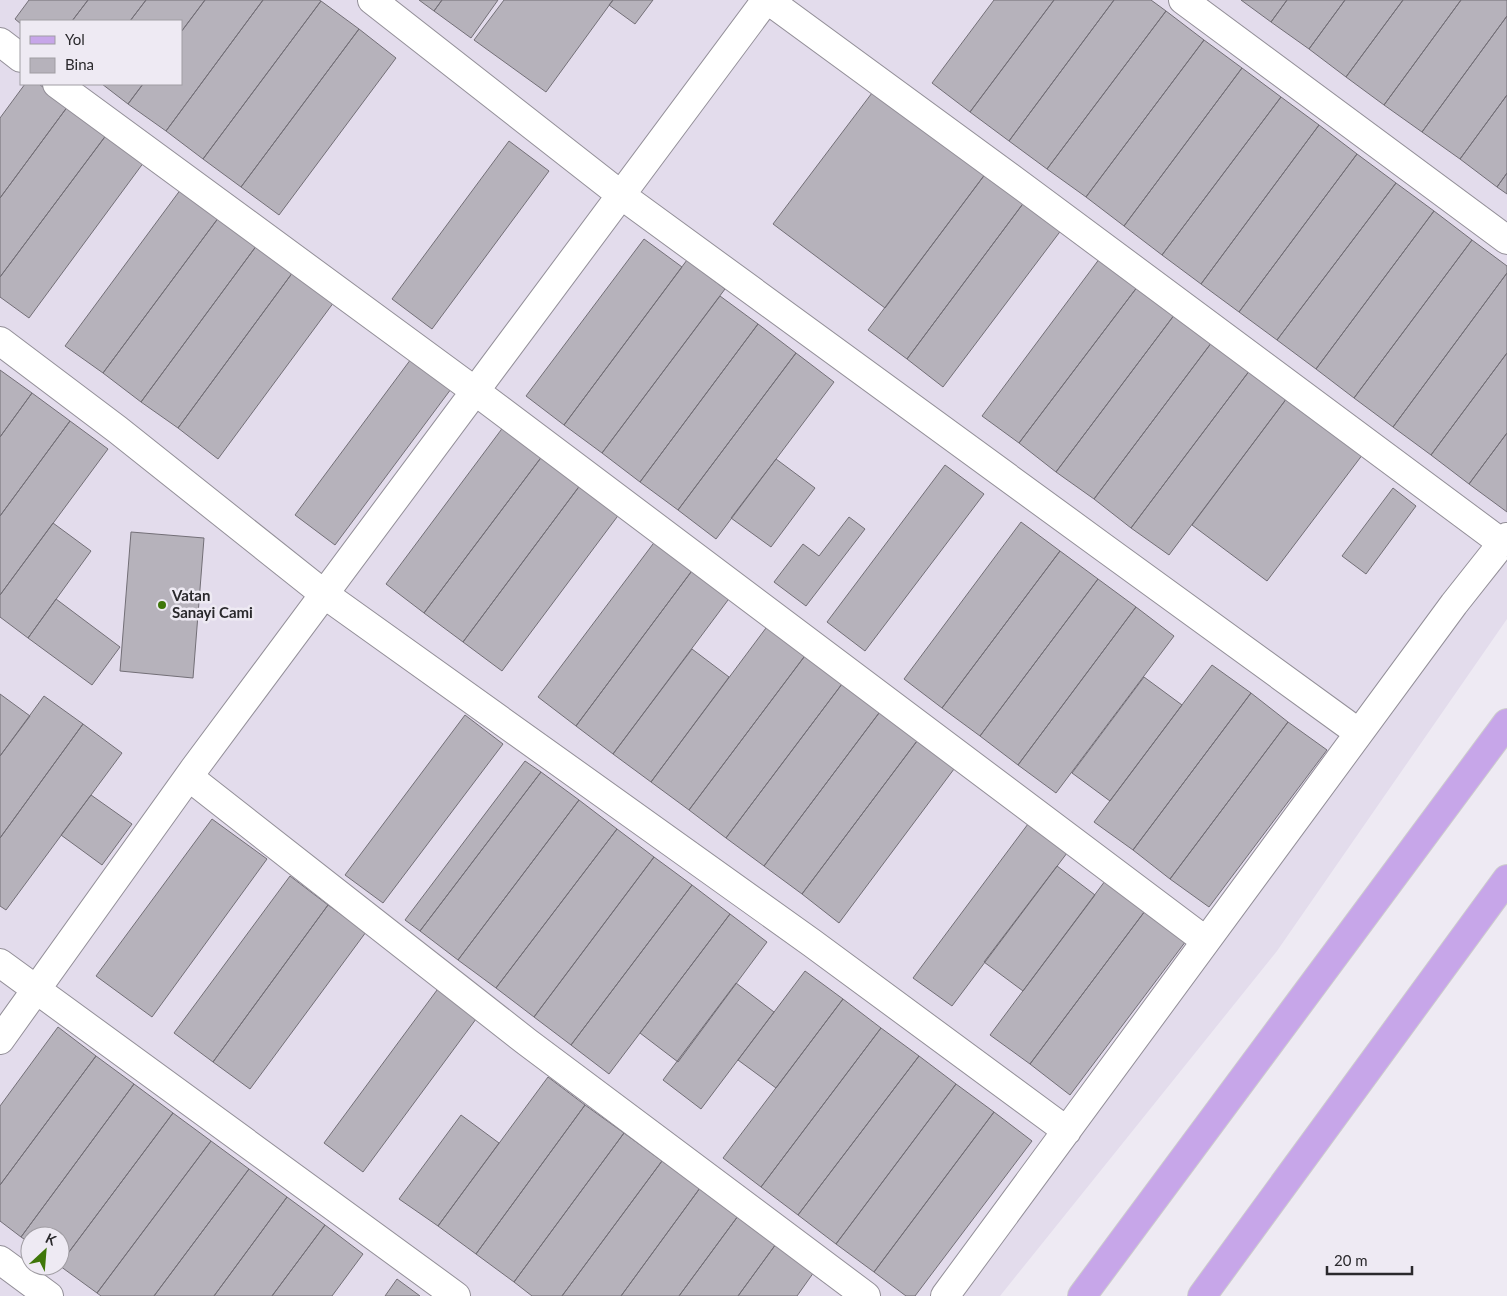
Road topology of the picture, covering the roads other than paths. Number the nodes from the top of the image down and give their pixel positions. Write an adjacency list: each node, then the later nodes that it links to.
1 (372, 0): 7 (street)
2 (767, 0): 7 (street); 11 (street)
3 (1183, 0): 8 (street)
4 (0, 42): 5 (street)
5 (20, 57)
6 (58, 85): 10 (street)
7 (621, 195): 10 (street); 14 (street)
8 (1507, 240)
9 (0, 341): 12 (street)
10 (475, 391): 12 (street); 17 (street)
11 (1504, 540): 14 (street)
12 (324, 594): 15 (street); 21 (street)
13 (1507, 723): 27 (main road)
14 (1359, 733): 17 (street)
15 (189, 777): 19 (street); 25 (street)
16 (1507, 879): 28 (main road)
17 (1206, 941): 21 (street)
18 (0, 963): 19 (street)
19 (36, 990): 20 (street); 24 (street)
20 (0, 1040)
21 (1067, 1131): 26 (street)
22 (0, 1260): 23 (street)
23 (49, 1296)
24 (456, 1296)
25 (866, 1296)
26 (946, 1296)
27 (1082, 1296)
28 (1202, 1296)

